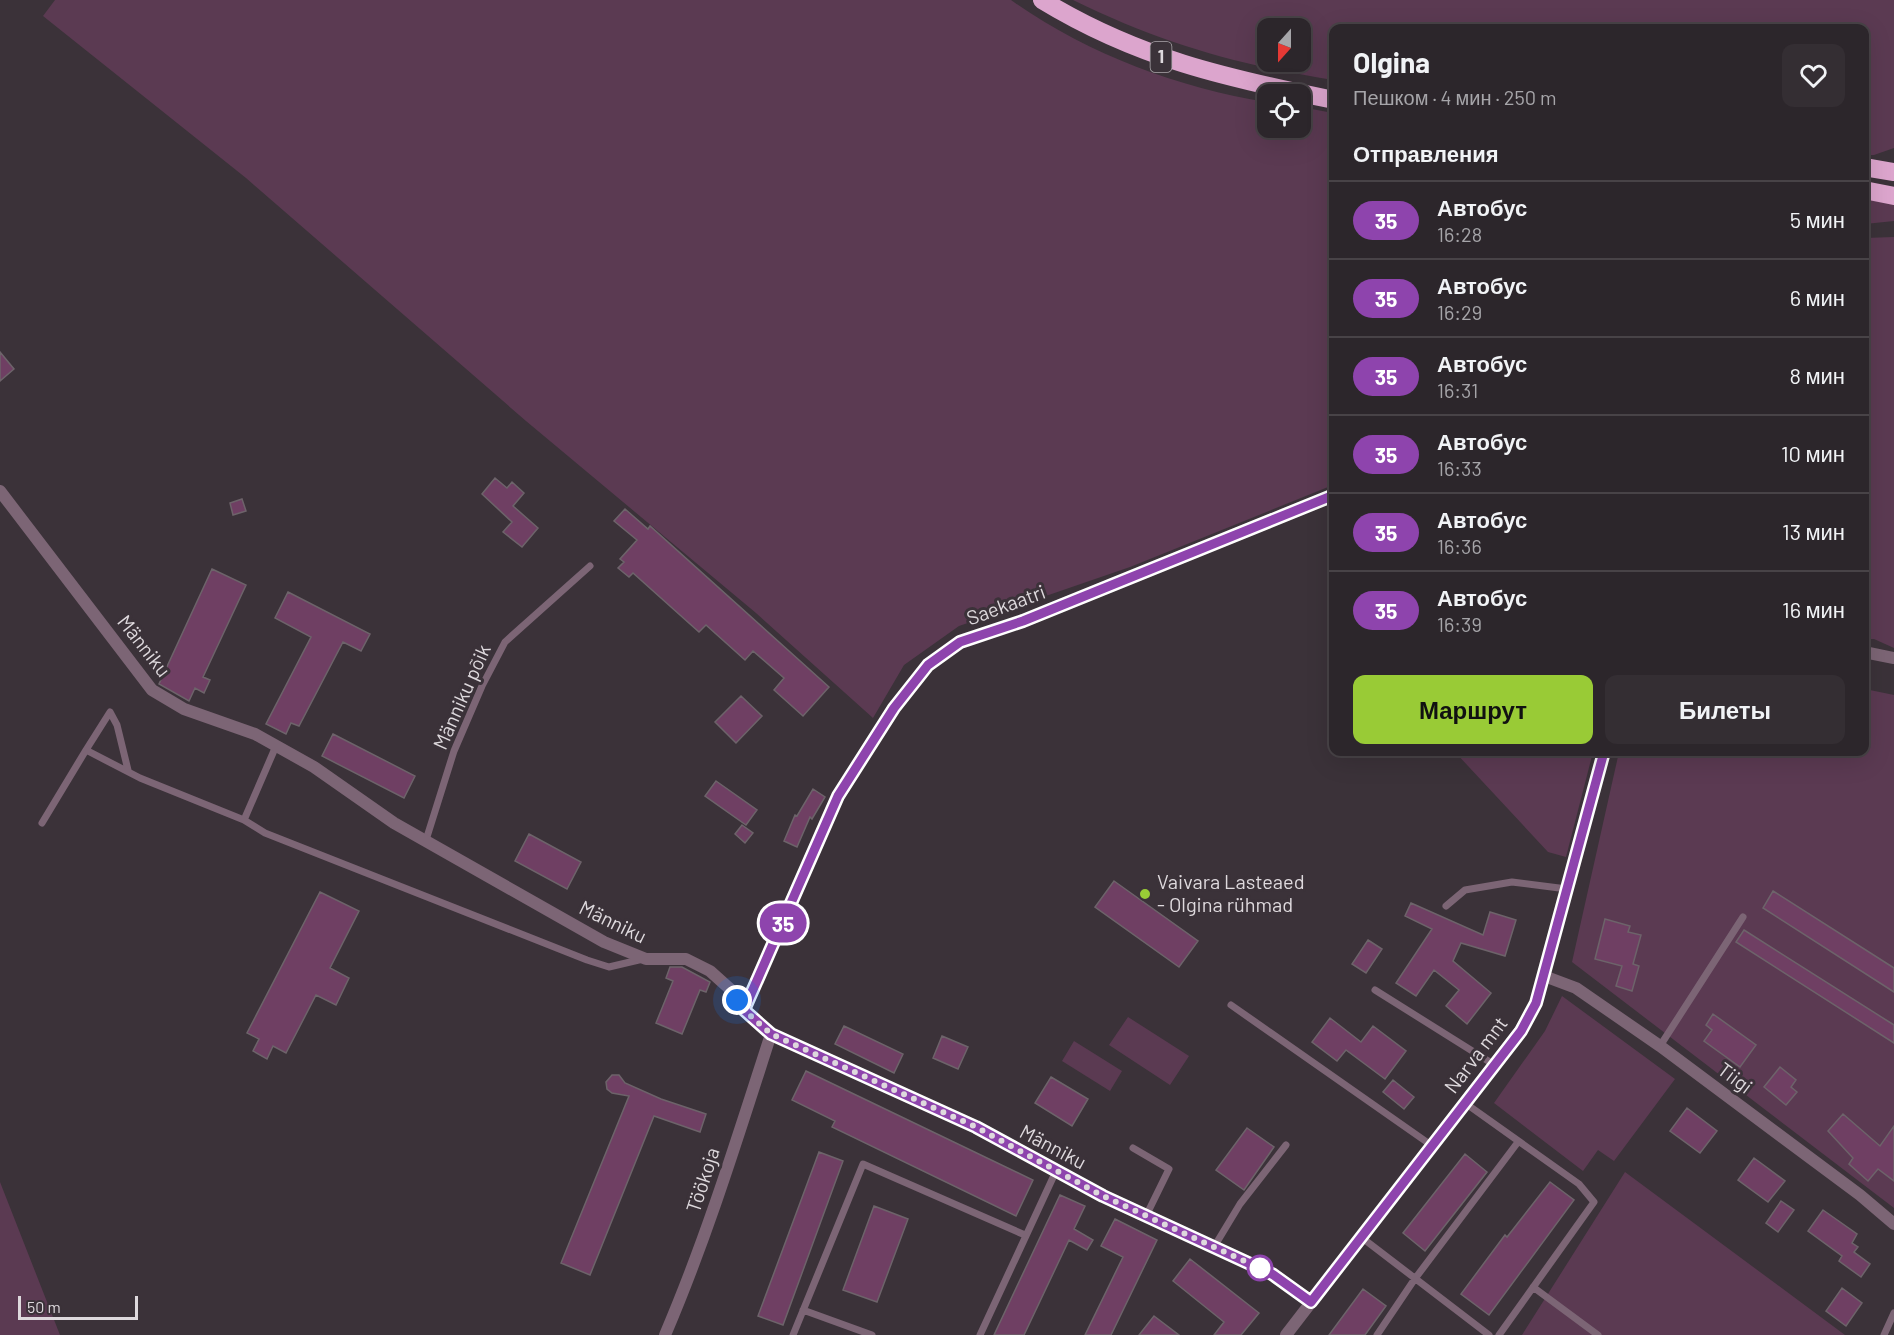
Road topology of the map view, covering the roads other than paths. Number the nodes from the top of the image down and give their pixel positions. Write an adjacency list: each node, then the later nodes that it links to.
1 (1042, 0): 2 (highway, 1)
2 (1259, 84)
3 (1311, 93): 5 (highway, 1)
4 (1311, 95): 6 (highway, 1)
5 (1329, 95)
6 (1329, 99)
7 (1869, 168): 8 (highway)
8 (1894, 172)
9 (1869, 191): 10 (highway)
10 (1894, 196)
11 (0, 491): 16 (street, Männiku)
12 (1329, 497): 30 (street, Saekaatri)
13 (590, 566): 22 (lane, Männiku põik)
14 (1869, 653): 15 (street)
15 (1894, 658)
16 (276, 746): 20 (lane); 22 (street, Männiku)
17 (86, 750): 19 (lane); 19 (lane); 21 (lane)
18 (1603, 756): 23 (street, Narva mnt)
19 (128, 770): 20 (lane)
20 (244, 820): 26 (lane)
21 (42, 823)
22 (426, 840): 26 (street, Männiku)
23 (1567, 889): 24 (lane); 27 (street, Narva mnt)
24 (1446, 906)
25 (1743, 917): 32 (lane)
26 (646, 959): 30 (street, Männiku)
27 (1544, 976): 32 (street, Tiigi); 33 (street, Narva mnt)
28 (1376, 990): 33 (lane)
29 (1232, 1005): 37 (lane)
30 (744, 1010): 31 (street, Männiku)
31 (771, 1034): 39 (street, Männiku); 50 (street, Töökoja)
32 (1660, 1046): 41 (street, Tiigi)
33 (1493, 1064): 34 (street, Narva mnt)
34 (1465, 1103): 35 (lane); 37 (street, Narva mnt)
35 (1518, 1142): 45 (lane); 46 (lane)
36 (1286, 1144): 44 (lane)
37 (1431, 1145): 43 (street, Narva mnt)
38 (1133, 1148): 40 (lane)
39 (1056, 1171): 40 (street, Männiku); 42 (lane)
40 (1146, 1216): 44 (street, Männiku)
41 (1894, 1224)
42 (1025, 1235): 48 (lane); 53 (lane)
43 (1361, 1237): 45 (lane); 47 (street, Narva mnt)
44 (1214, 1247): 47 (street, Männiku)
45 (1414, 1280): 55 (lane); 56 (lane)
46 (1533, 1287): 57 (lane); 58 (lane)
47 (1311, 1302): 54 (street, Narva mnt)
48 (803, 1310): 51 (lane); 52 (lane)
49 (1894, 1313): 59 (lane)
50 (665, 1335)
51 (793, 1335)
52 (873, 1335)
53 (980, 1335)
54 (1286, 1335)
55 (1377, 1335)
56 (1489, 1335)
57 (1498, 1335)
58 (1598, 1335)
59 (1884, 1335)

